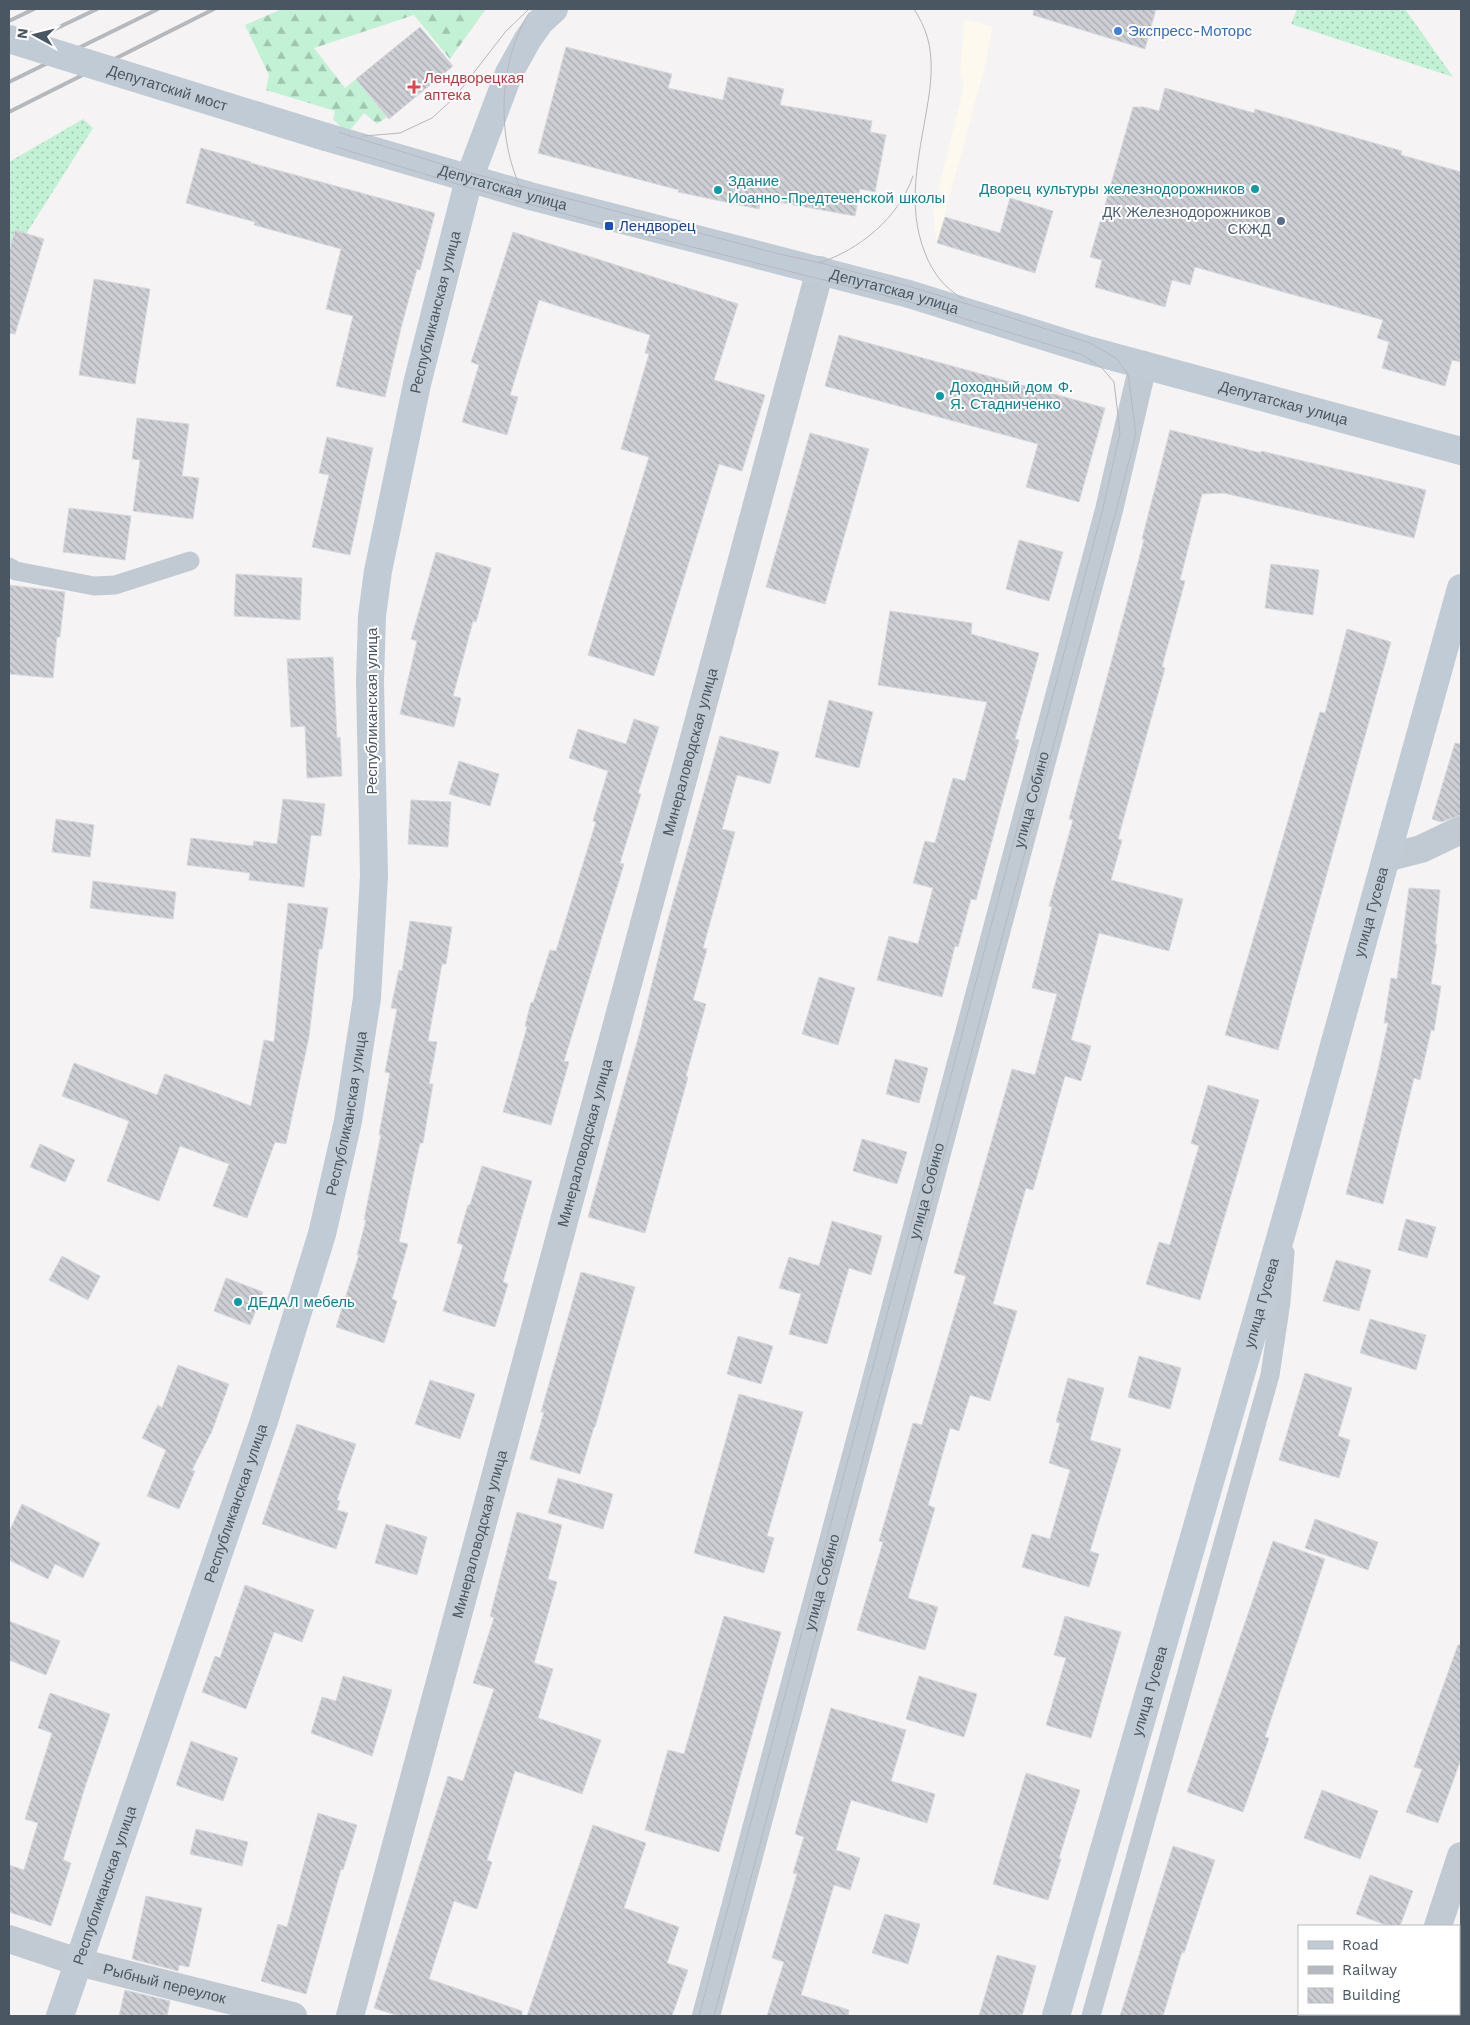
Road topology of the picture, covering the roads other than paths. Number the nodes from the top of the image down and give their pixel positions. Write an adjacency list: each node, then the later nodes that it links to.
1 (554, 9): 4 (street, Республиканская улица)
2 (9, 39): 3 (street, Депутатский мост, bridge)
3 (326, 137): 4 (street, Депутатская улица)
4 (469, 179): 5 (street, Депутатская улица); 17 (street, Республиканская улица)
5 (820, 270): 6 (street, Депутатская улица); 20 (street, Минераловодская улица)
6 (1143, 365): 7 (street, Депутатская улица); 21 (street, улица Собино)
7 (1461, 451)
8 (190, 561): 9 (lane)
9 (9, 566)
10 (1461, 588): 12 (street, улица Гусева)
11 (1461, 830): 12 (street)
12 (1386, 858): 13 (street, улица Гусева)
13 (1290, 1204): 22 (street, улица Гусева); 23 (lane)
14 (1461, 1856): 15 (street)
15 (1438, 1925)
16 (9, 1939): 17 (street, Рыбный переулок)
17 (78, 1962): 18 (street, Республиканская улица); 19 (street, Рыбный переулок)
18 (60, 2016)
19 (293, 2016)
20 (350, 2016)
21 (706, 2016)
22 (1056, 2016)
23 (1091, 2016)

